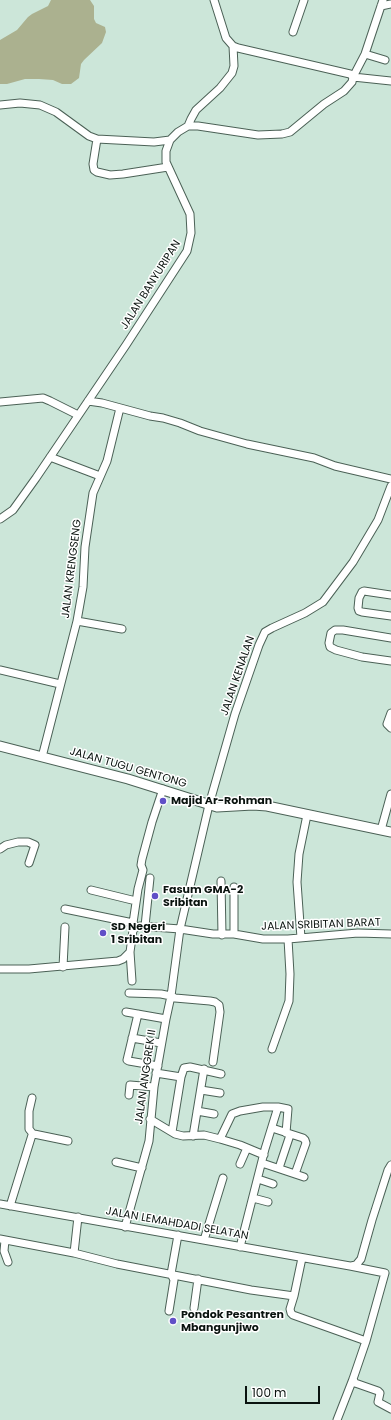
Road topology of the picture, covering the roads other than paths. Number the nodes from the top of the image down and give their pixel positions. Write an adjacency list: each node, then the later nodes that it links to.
1 (214, 0): 6 (street)
2 (304, 0): 5 (street)
3 (382, 3): 4 (street); 7 (street)
4 (391, 4)
5 (294, 32)
6 (232, 46): 9 (street); 12 (street)
7 (365, 54): 8 (street); 9 (street)
8 (384, 60)
9 (353, 77): 10 (street); 12 (street)
10 (391, 81)
11 (0, 105): 13 (street)
12 (188, 126): 14 (street)
13 (97, 139): 14 (street); 15 (street)
14 (170, 140): 15 (street, JALAN BANYURIPAN)
15 (168, 167): 16 (street, JALAN BANYURIPAN)
16 (88, 401): 18 (street); 19 (street, JALAN BANYURIPAN)
17 (0, 402): 19 (street)
18 (120, 408): 21 (street, JALAN KRENGSENG); 22 (street)
19 (78, 415): 20 (street, JALAN BANYURIPAN)
20 (50, 457): 21 (street); 24 (street, JALAN BANYURIPAN)
21 (100, 476): 27 (street, JALAN KRENGSENG)
22 (391, 479)
23 (391, 486): 39 (street, JALAN KENALAN)
24 (0, 519)
25 (391, 595): 26 (street)
26 (391, 616)
27 (77, 621): 28 (street); 32 (street, JALAN KRENGSENG)
28 (122, 629)
29 (391, 638): 30 (street)
30 (391, 662)
31 (0, 670): 32 (street)
32 (60, 684): 36 (street, JALAN KRENGSENG)
33 (391, 713): 34 (street)
34 (391, 728)
35 (0, 746): 36 (main road, JALAN TUGU GENTONG)
36 (42, 757): 37 (main road, JALAN TUGU GENTONG)
37 (163, 790): 39 (main road, JALAN TUGU GENTONG); 48 (street)
38 (391, 794): 41 (street)
39 (209, 805): 40 (main road, JALAN TUGU GENTONG); 56 (street, JALAN KENALAN)
40 (307, 815): 41 (main road, JALAN TUGU GENTONG); 60 (street)
41 (381, 830): 42 (main road, JALAN TUGU GENTONG)
42 (391, 832)
43 (0, 850): 44 (street)
44 (29, 864)
45 (150, 878): 50 (street)
46 (221, 881): 59 (street)
47 (234, 887): 57 (street)
48 (138, 889): 50 (street); 51 (street)
49 (91, 890): 51 (street)
50 (149, 891): 54 (street)
51 (136, 901): 53 (street)
52 (65, 909): 53 (street)
53 (134, 926): 54 (street, JALAN SRIBITAN BARAT); 62 (street)
54 (145, 926): 56 (street, JALAN SRIBITAN BARAT)
55 (66, 927): 63 (street)
56 (180, 929): 59 (street, JALAN SRIBITAN BARAT); 67 (street, JALAN ANGGREK II)
57 (234, 934): 59 (street, JALAN SRIBITAN BARAT); 61 (street, JALAN SRIBITAN BARAT)
58 (391, 934): 60 (street, JALAN SRIBITAN BARAT)
59 (222, 935)
60 (301, 938): 61 (street, JALAN SRIBITAN BARAT)
61 (288, 939): 73 (street)
62 (130, 952): 63 (street); 65 (street)
63 (62, 967): 64 (street)
64 (0, 969)
65 (132, 981)
66 (130, 993): 67 (street)
67 (171, 996): 70 (street, JALAN ANGGREK II); 74 (street)
68 (126, 1012): 69 (street)
69 (138, 1014): 70 (street); 71 (street)
70 (166, 1019): 72 (street, JALAN ANGGREK II)
71 (132, 1038): 72 (street); 76 (street)
72 (161, 1043): 76 (street, JALAN ANGGREK II)
73 (272, 1049)
74 (212, 1062)
75 (204, 1069): 77 (street); 78 (street); 80 (street)
76 (157, 1070): 78 (street); 79 (street, JALAN ANGGREK II)
77 (220, 1074)
78 (181, 1077): 89 (street)
79 (154, 1087): 82 (street); 87 (street, JALAN ANGGREK II)
80 (201, 1090): 81 (street); 85 (street)
81 (220, 1093)
82 (129, 1095)
83 (32, 1098): 90 (street)
84 (278, 1107): 88 (street); 91 (street); 93 (street)
85 (197, 1111): 86 (street); 92 (street)
86 (214, 1114)
87 (150, 1119): 89 (street); 100 (street, JALAN ANGGREK II)
88 (272, 1128): 91 (street); 96 (street)
89 (172, 1132): 92 (street)
90 (33, 1134): 94 (street); 110 (street)
91 (288, 1134): 101 (street); 102 (street)
92 (193, 1136): 93 (street)
93 (220, 1139): 95 (street)
94 (68, 1141)
95 (247, 1148): 96 (street); 98 (street)
96 (263, 1159): 101 (street); 105 (street)
97 (116, 1162): 100 (street)
98 (240, 1164)
99 (391, 1165): 120 (street)
100 (142, 1168): 112 (street, JALAN ANGGREK II)
101 (279, 1168): 102 (street)
102 (295, 1174): 103 (street)
103 (304, 1177)
104 (223, 1178): 115 (street)
105 (258, 1179): 106 (street); 107 (street)
106 (273, 1184)
107 (253, 1198): 108 (street); 116 (street)
108 (268, 1202)
109 (0, 1204): 110 (street, JALAN LEMAHDADI SELATAN)
110 (10, 1206): 111 (street, JALAN LEMAHDADI SELATAN)
111 (78, 1217): 112 (street, JALAN LEMAHDADI SELATAN); 117 (street)
112 (125, 1227): 113 (street, JALAN LEMAHDADI SELATAN)
113 (178, 1235): 115 (street, JALAN LEMAHDADI SELATAN); 121 (street)
114 (3, 1239): 117 (street); 119 (street)
115 (204, 1240): 116 (street, JALAN LEMAHDADI SELATAN)
116 (240, 1247): 118 (street, JALAN LEMAHDADI SELATAN)
117 (74, 1252): 121 (street)
118 (302, 1258): 120 (street, JALAN LEMAHDADI SELATAN); 123 (street)
119 (8, 1262)
120 (350, 1266): 126 (street, JALAN LEMAHDADI SELATAN)
121 (171, 1274): 122 (street); 125 (street)
122 (198, 1279): 123 (street); 124 (street)
123 (294, 1296): 126 (street)
124 (194, 1308)
125 (169, 1311)
126 (366, 1341): 127 (street)
127 (353, 1379): 128 (street); 129 (street)
128 (391, 1409)
129 (337, 1420)

